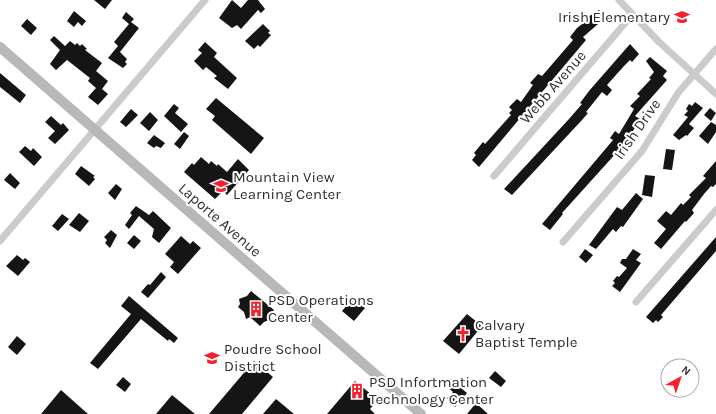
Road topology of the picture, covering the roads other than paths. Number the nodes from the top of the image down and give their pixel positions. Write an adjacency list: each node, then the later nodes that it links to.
1 (205, 0): 8 (street)
2 (619, 0): 3 (street)
3 (632, 15): 6 (street); 9 (street, Webb Avenue)
4 (0, 47): 8 (street, Laporte Avenue)
5 (716, 49): 6 (street, Irish Drive)
6 (694, 75): 7 (street); 12 (street, Irish Drive)
7 (716, 94)
8 (94, 129): 11 (street); 14 (street, Laporte Avenue)
9 (494, 176)
10 (716, 210): 13 (street)
11 (0, 241)
12 (563, 242)
13 (636, 302)
14 (421, 414)

